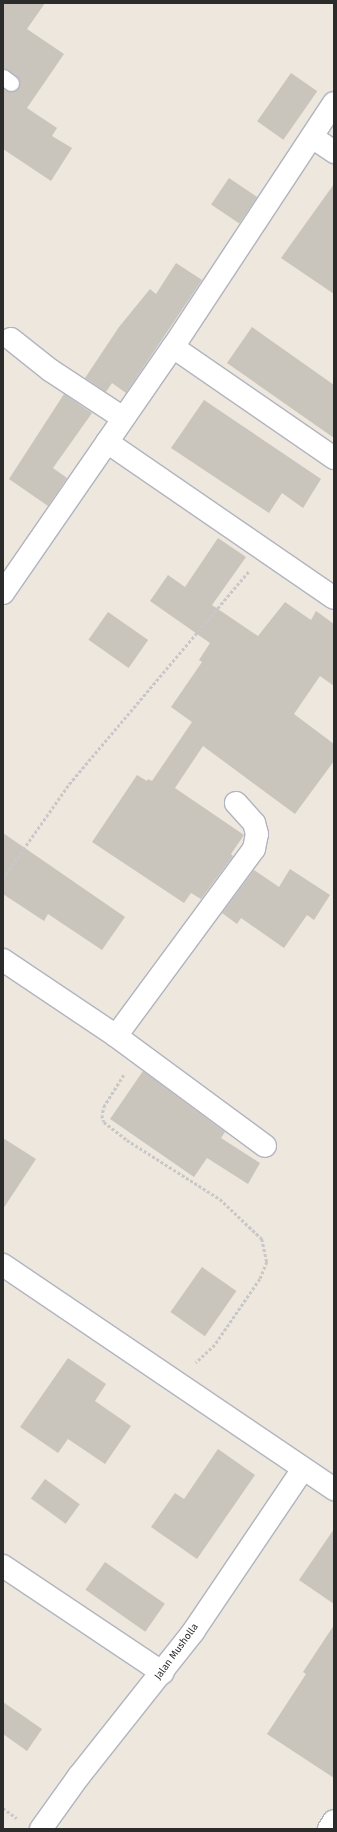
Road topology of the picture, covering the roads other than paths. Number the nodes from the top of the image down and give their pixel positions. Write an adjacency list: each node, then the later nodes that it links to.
1 (334, 103): 2 (street)
2 (312, 136): 3 (street); 5 (street)
3 (334, 152)
4 (11, 339): 6 (street)
5 (173, 347): 6 (street); 8 (street)
6 (123, 418): 7 (street)
7 (107, 442): 9 (street); 10 (street)
8 (334, 458)
9 (3, 593)
10 (334, 598)
11 (236, 803): 13 (street)
12 (3, 960): 13 (street)
13 (116, 1036): 14 (street)
14 (265, 1146)
15 (3, 1265): 16 (street)
16 (303, 1469): 17 (street); 19 (street, Jalan Musholla)
17 (334, 1489)
18 (3, 1566): 19 (street)
19 (162, 1673): 21 (street, Jalan Musholla)
20 (334, 1821): 22 (street)
21 (41, 1829)
22 (329, 1829)

